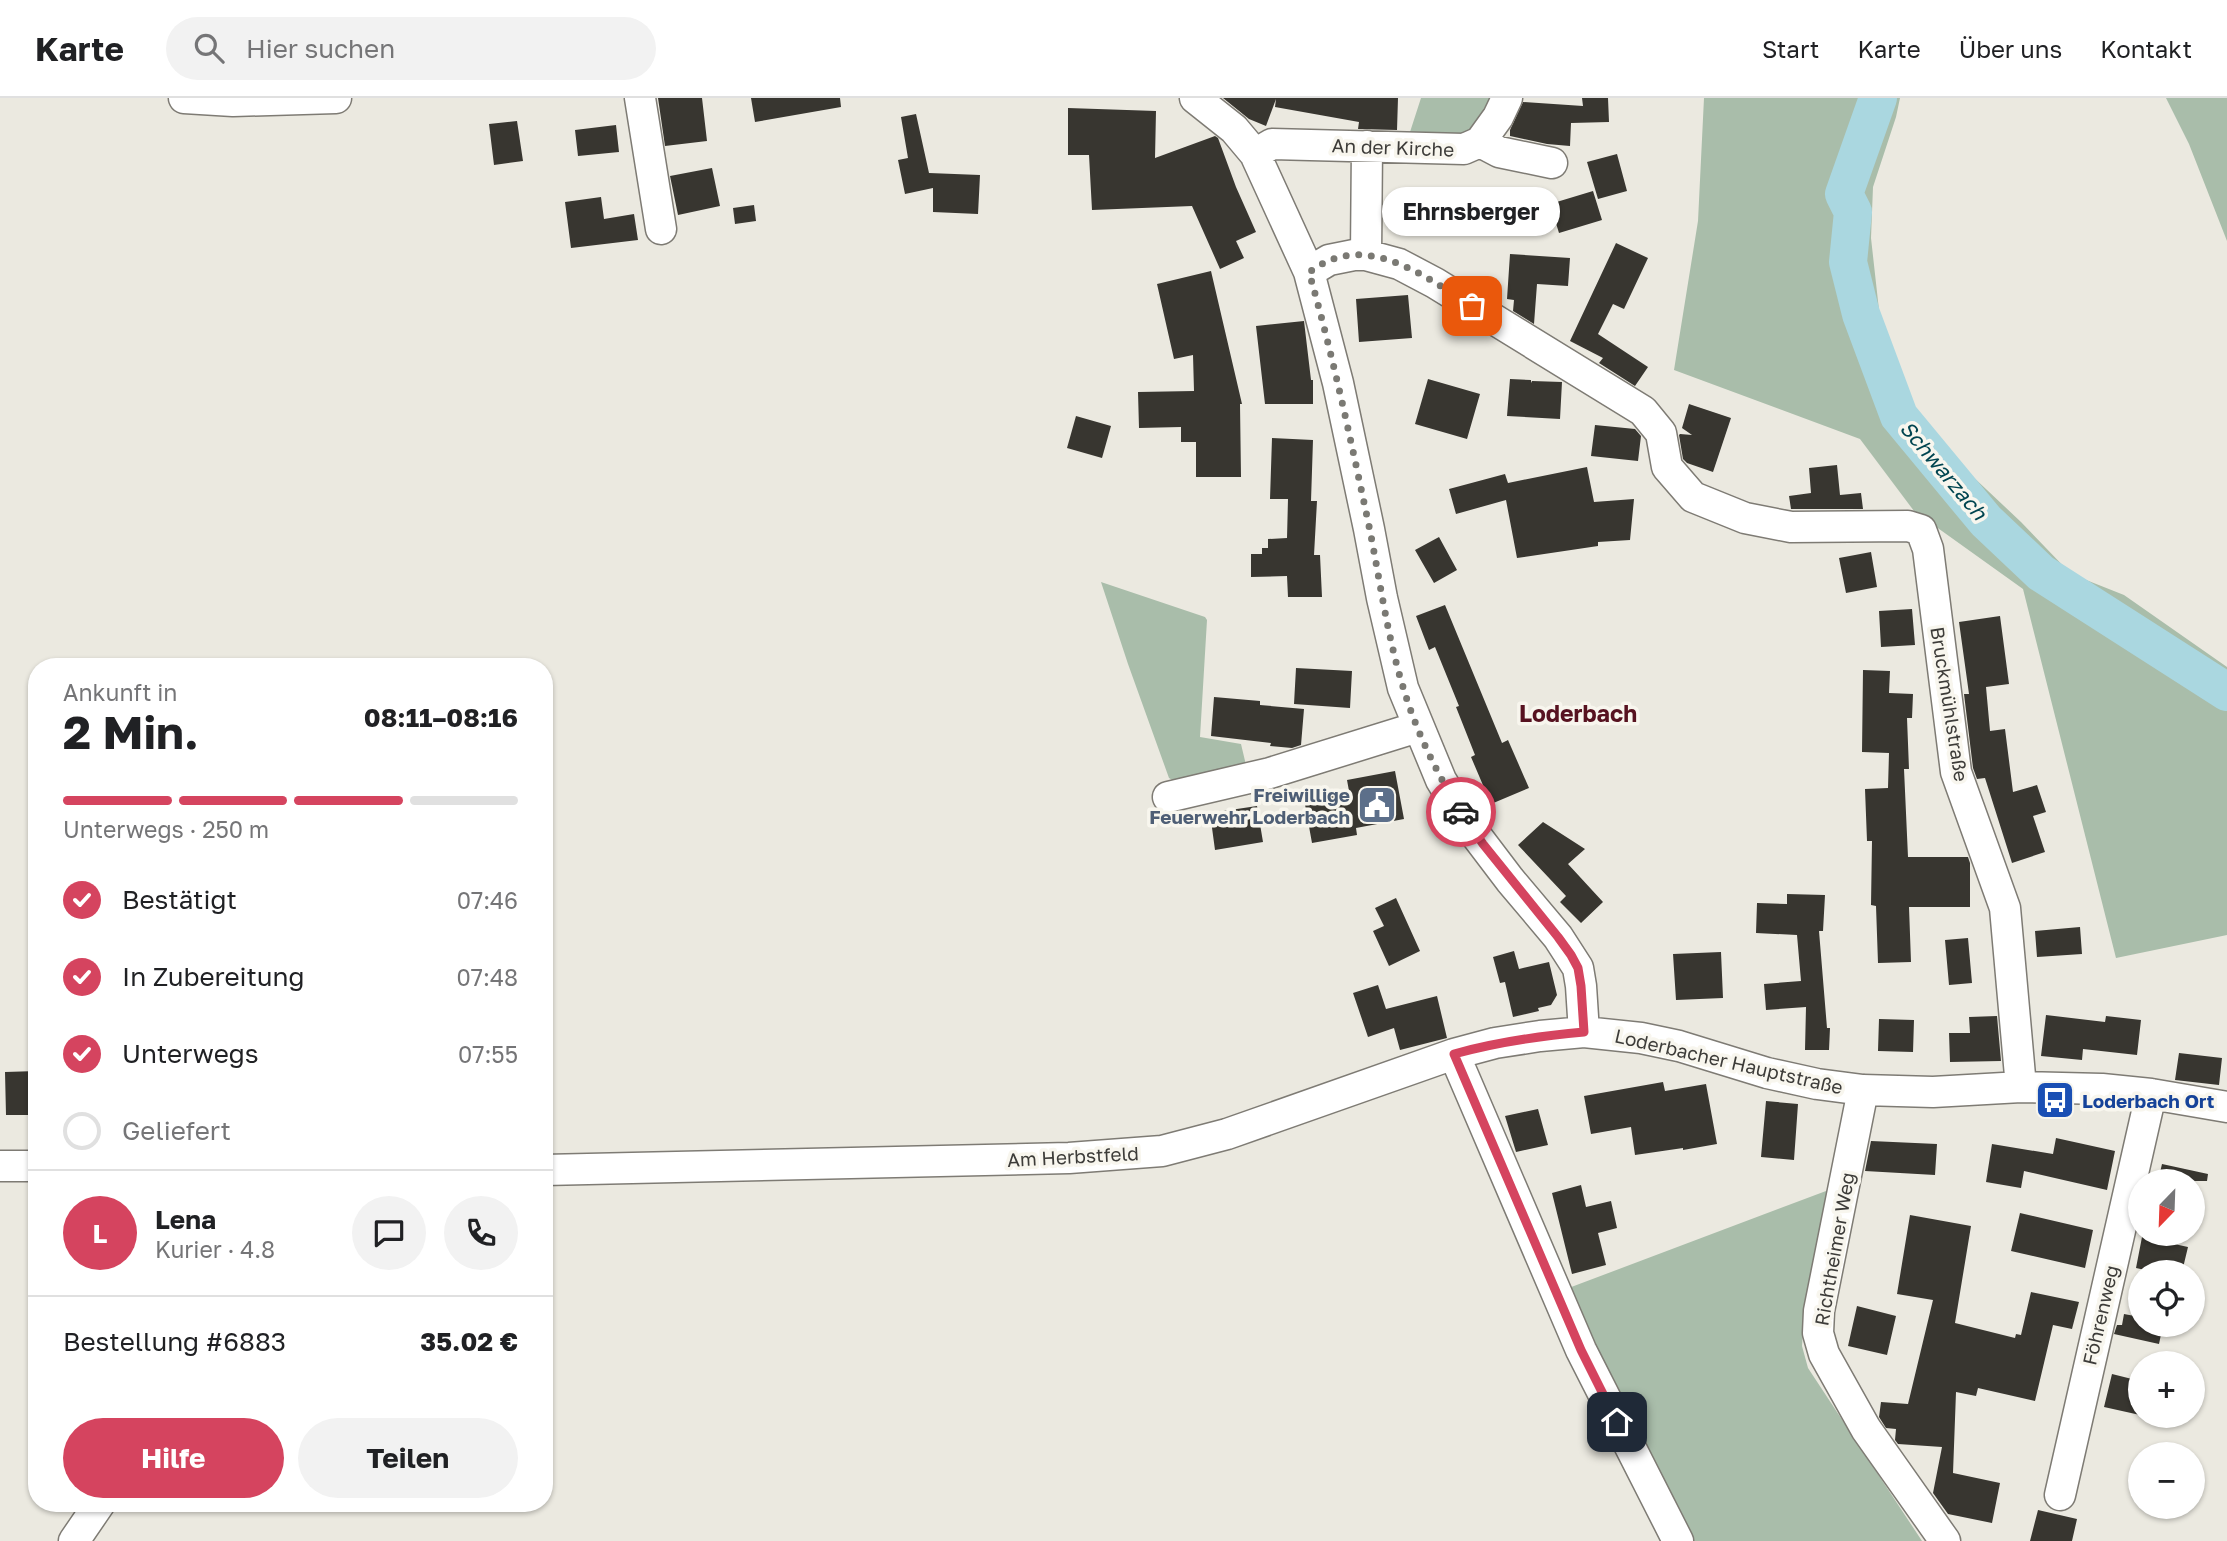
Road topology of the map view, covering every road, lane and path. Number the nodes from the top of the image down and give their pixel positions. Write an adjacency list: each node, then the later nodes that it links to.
1 (184, 98): 2 (street)
2 (336, 98)
3 (640, 98): 10 (street)
4 (1195, 98): 8 (street)
5 (1507, 98): 6 (street, An der Kirche)
6 (1480, 142): 7 (street, An der Kirche); 9 (street)
7 (1367, 146): 8 (street, An der Kirche); 11 (street)
8 (1255, 154): 12 (street)
9 (1552, 163)
10 (661, 229)
11 (1366, 255): 12 (street); 17 (street, Bruckmühlstraße)
12 (1309, 272): 13 (street)
13 (1418, 727): 14 (street); 15 (street)
14 (1168, 797)
15 (1584, 1032): 16 (street, Am Herbstfeld); 18 (street, Loderbacher Hauptstraße)
16 (1454, 1054): 23 (street, Am Herbstfeld); 27 (street)
17 (2021, 1087): 18 (street, Loderbacher Hauptstraße); 19 (street, Loderbacher Hauptstraße)
18 (1863, 1090): 28 (street, Richtheimer Weg)
19 (2151, 1094): 20 (street, Loderbacher Hauptstraße); 24 (street, Föhrenweg)
20 (2227, 1107)
21 (0, 1166): 22 (street)
22 (28, 1166)
23 (553, 1170)
24 (2060, 1495)
25 (94, 1512): 26 (street)
26 (74, 1541)
27 (1678, 1541)
28 (1945, 1541)

